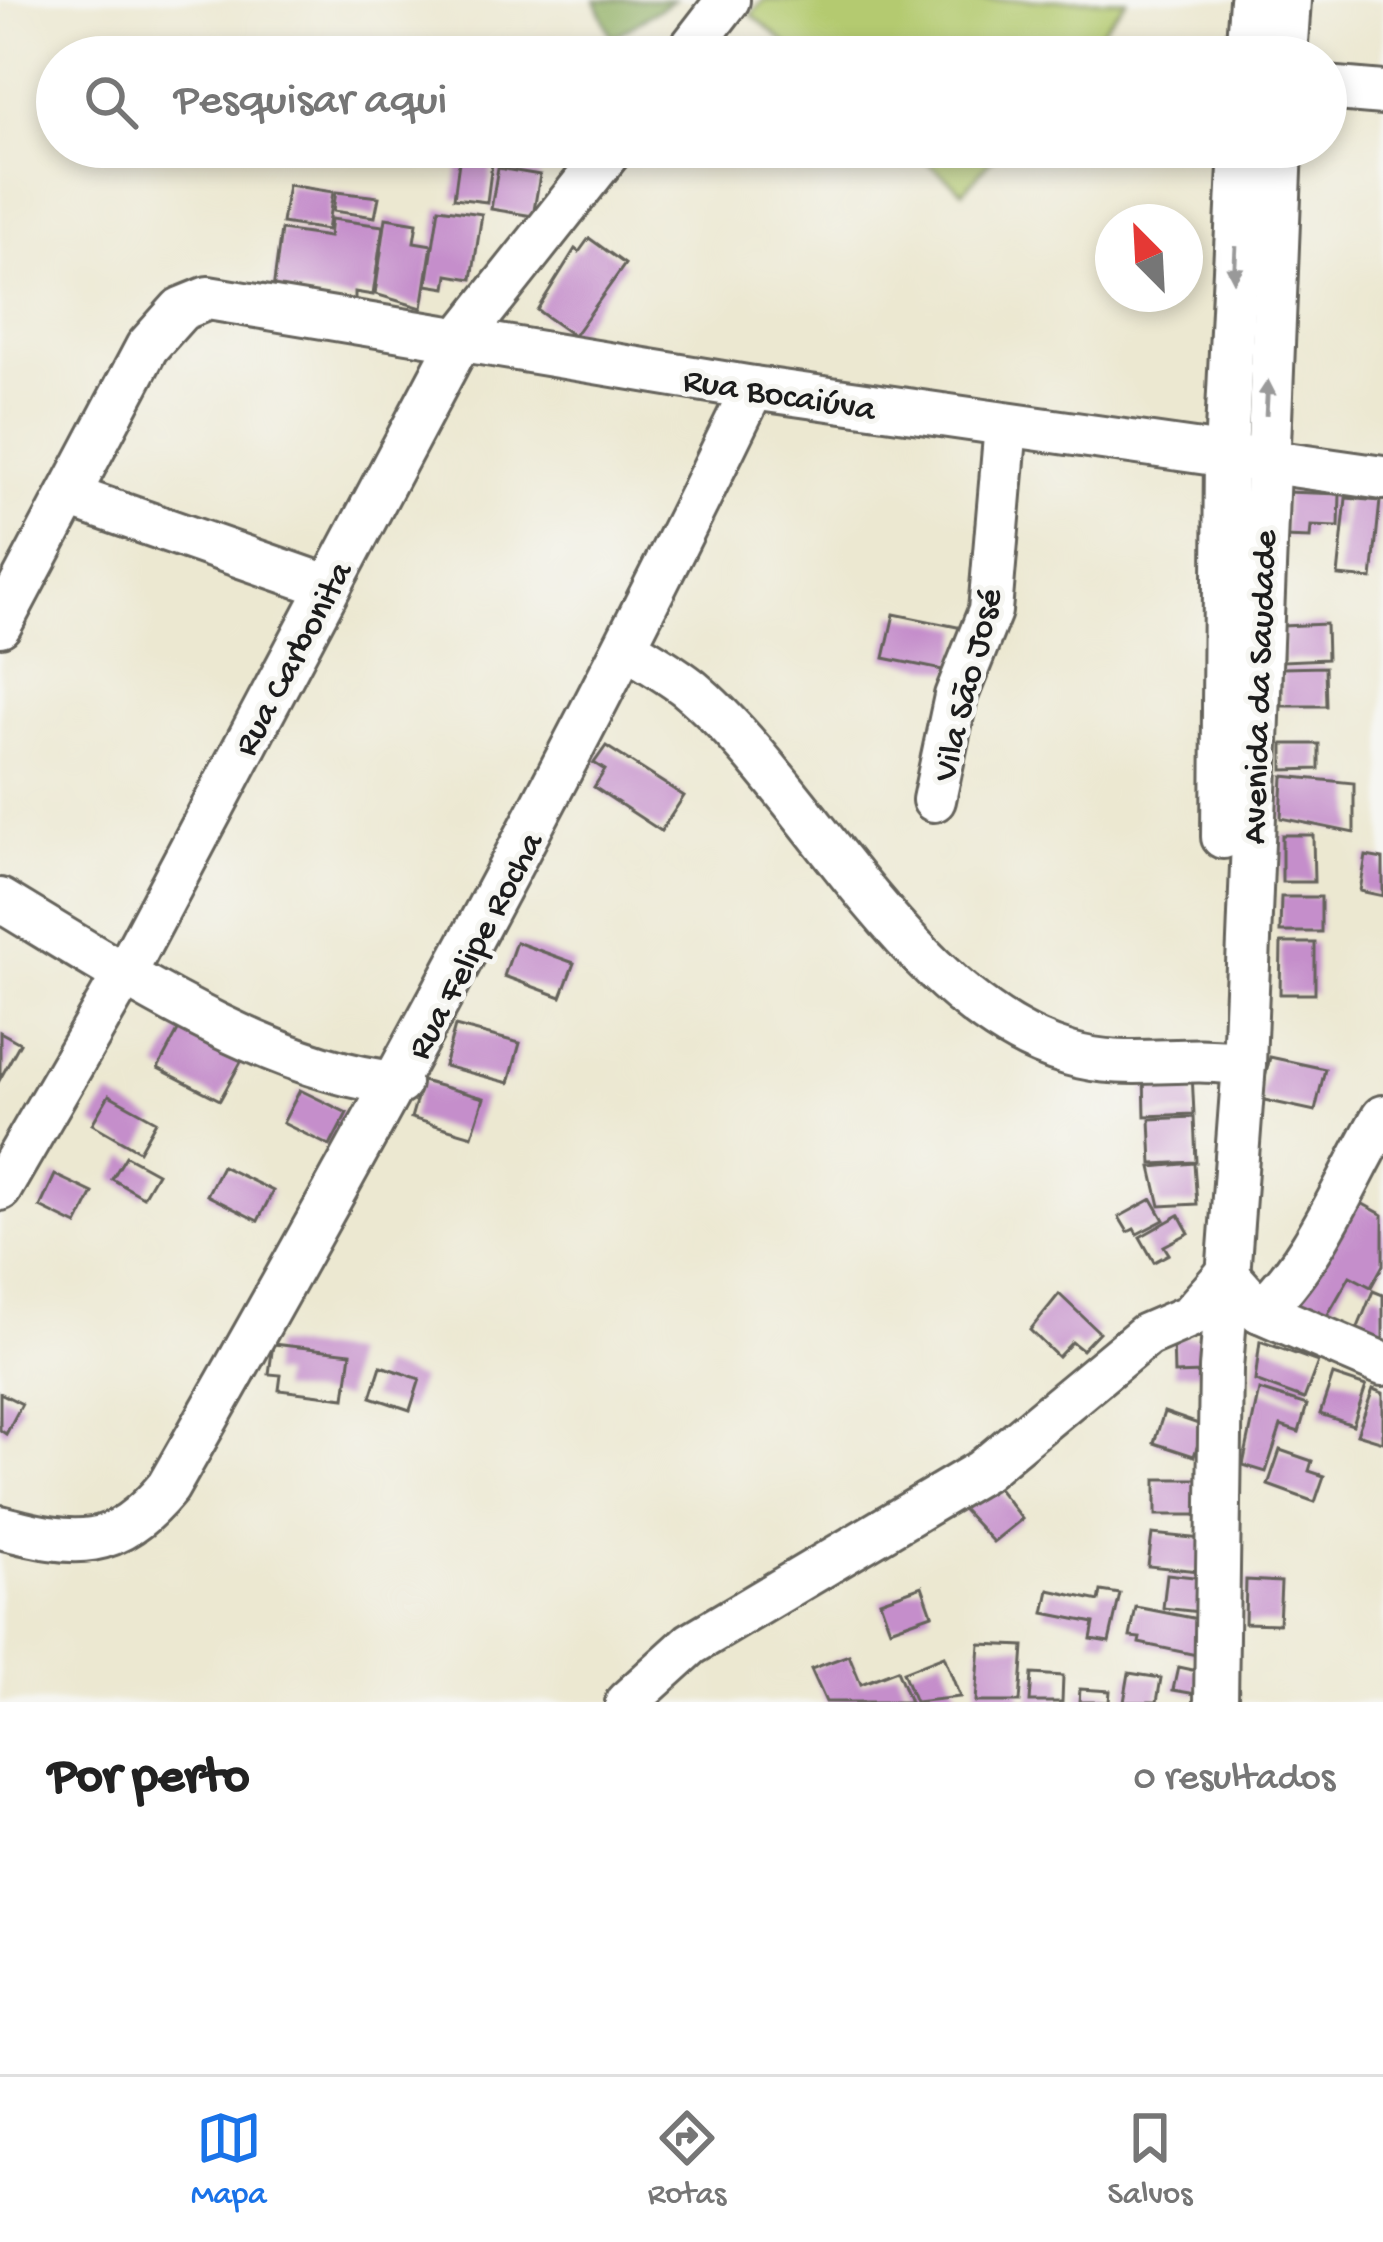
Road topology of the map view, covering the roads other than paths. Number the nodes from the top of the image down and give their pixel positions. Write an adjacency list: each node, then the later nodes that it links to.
1 (728, 0): 4 (street)
2 (1251, 0): 5 (street)
3 (1289, 0): 6 (street)
4 (700, 36)
5 (1248, 36)
6 (1287, 36)
7 (1347, 90): 8 (street)
8 (1383, 93)
9 (596, 168): 12 (street, Rua Carbonita)
10 (1241, 168): 15 (street, Avenida da Saudade, one-way to 15)
11 (1279, 168): 15 (street, Avenida da Saudade, one-way to 11)
12 (460, 340): 13 (street, Rua Bocaiúva); 17 (street, Rua Bocaiúva); 18 (street, Rua Carbonita)
13 (753, 388): 14 (street, Rua Bocaiúva); 20 (street, Rua Felipe Rocha)
14 (1006, 424): 15 (street, Rua Bocaiúva); 21 (street, Vila São José)
15 (1245, 456): 16 (street, Rua Bocaiúva); 24 (street, Avenida da Saudade)
16 (1383, 478)
17 (69, 496): 18 (street); 19 (street)
18 (327, 586): 23 (street, Rua Carbonita)
19 (0, 625)
20 (628, 648): 24 (street); 25 (street, Rua Felipe Rocha)
21 (934, 800)
22 (0, 900): 23 (street)
23 (124, 975): 25 (street); 27 (street, Rua Carbonita)
24 (1233, 1062): 28 (street, Avenida da Saudade)
25 (399, 1083): 31 (street, Rua Felipe Rocha)
26 (1383, 1117): 29 (street)
27 (0, 1189)
28 (1227, 1274): 29 (street); 32 (street); 33 (street, Avenida da Saudade)
29 (1260, 1311): 30 (street)
30 (1383, 1364)
31 (0, 1527)
32 (627, 1702)
33 (1216, 1702)

